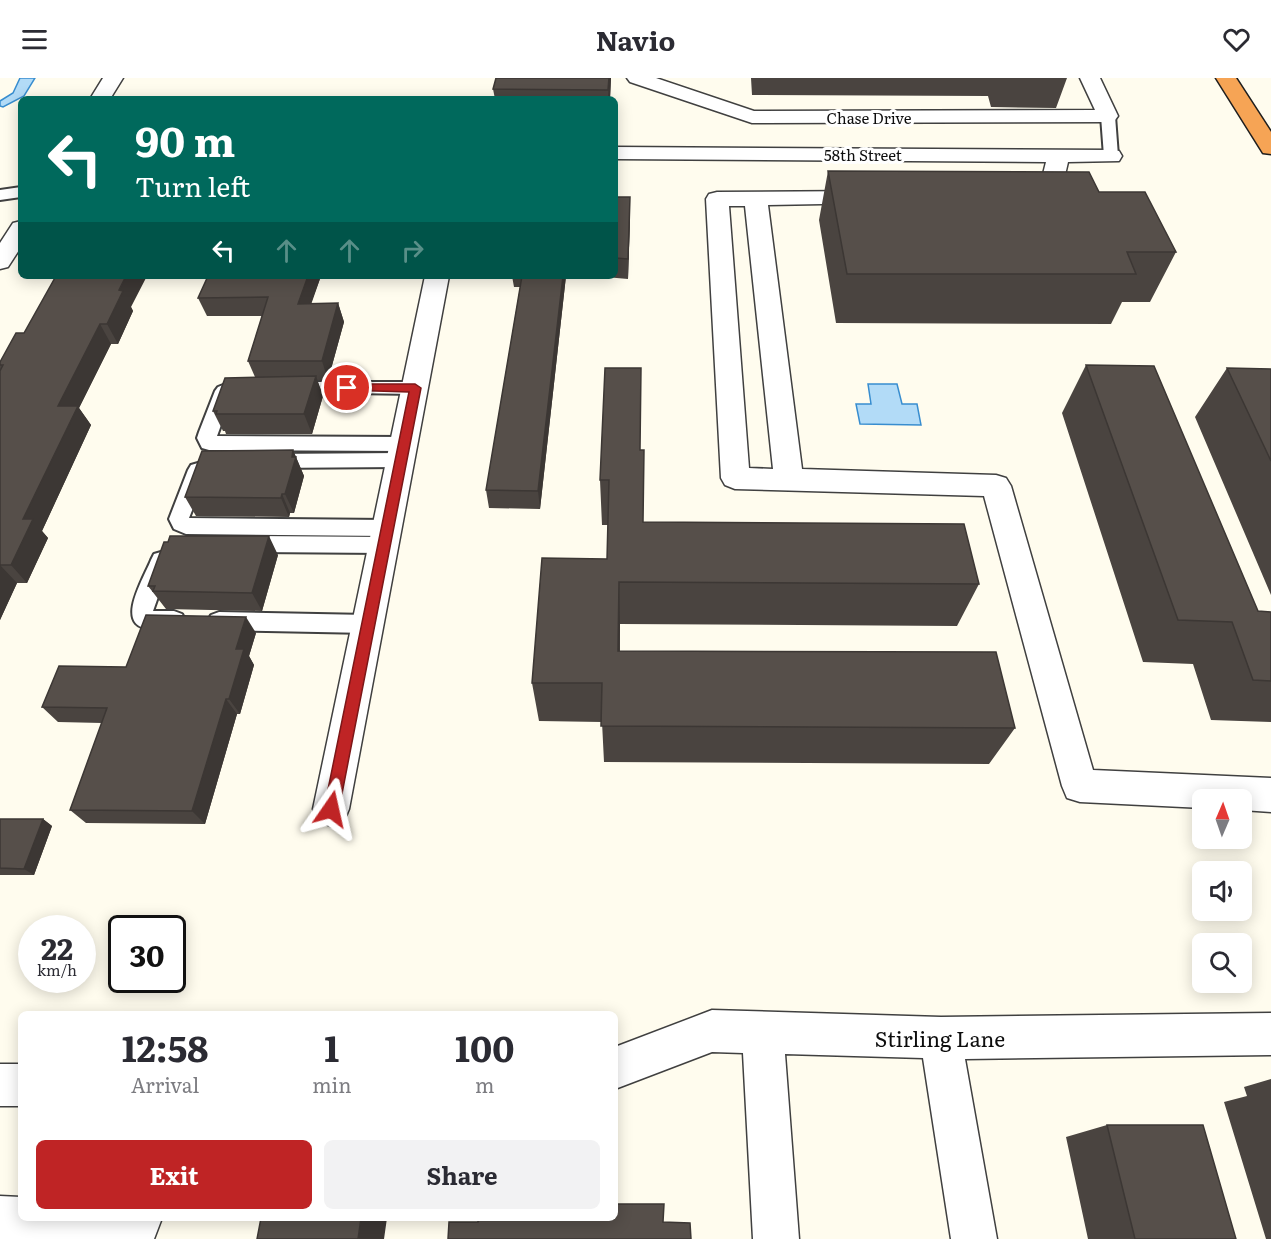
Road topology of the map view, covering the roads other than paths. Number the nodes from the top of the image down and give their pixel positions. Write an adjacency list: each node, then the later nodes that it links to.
1 (112, 78): 5 (street)
2 (638, 78): 6 (street, Chase Drive)
3 (1090, 78): 6 (street)
4 (1226, 78): 7 (highway)
5 (102, 96)
6 (1108, 116): 9 (lane)
7 (1271, 148)
8 (618, 153): 10 (street, 58th Street)
9 (1112, 156): 10 (street, 58th Street)
10 (1058, 157): 13 (street)
11 (18, 192): 12 (lane)
12 (0, 195)
13 (1002, 197)
14 (897, 198): 15 (street)
15 (756, 199): 23 (street); 23 (street)
16 (18, 233): 17 (street)
17 (0, 262)
18 (436, 279): 21 (street)
19 (244, 388): 22 (lane)
20 (267, 388): 21 (lane)
21 (415, 388): 22 (street)
22 (402, 452): 24 (street); 24 (lane)
23 (789, 480): 26 (street)
24 (386, 537): 25 (street); 25 (lane)
25 (368, 624): 27 (street)
26 (1271, 795)
27 (331, 809)
28 (764, 1033): 30 (street, Stirling Lane); 31 (street, Stirling Lane); 38 (street)
29 (1271, 1034): 30 (street, Stirling Lane)
30 (941, 1038): 39 (street)
31 (618, 1067)
32 (0, 1085): 33 (street)
33 (18, 1085)
34 (0, 1219): 35 (street)
35 (18, 1220)
36 (30, 1221): 37 (street)
37 (138, 1221)
38 (776, 1239)
39 (974, 1239)

